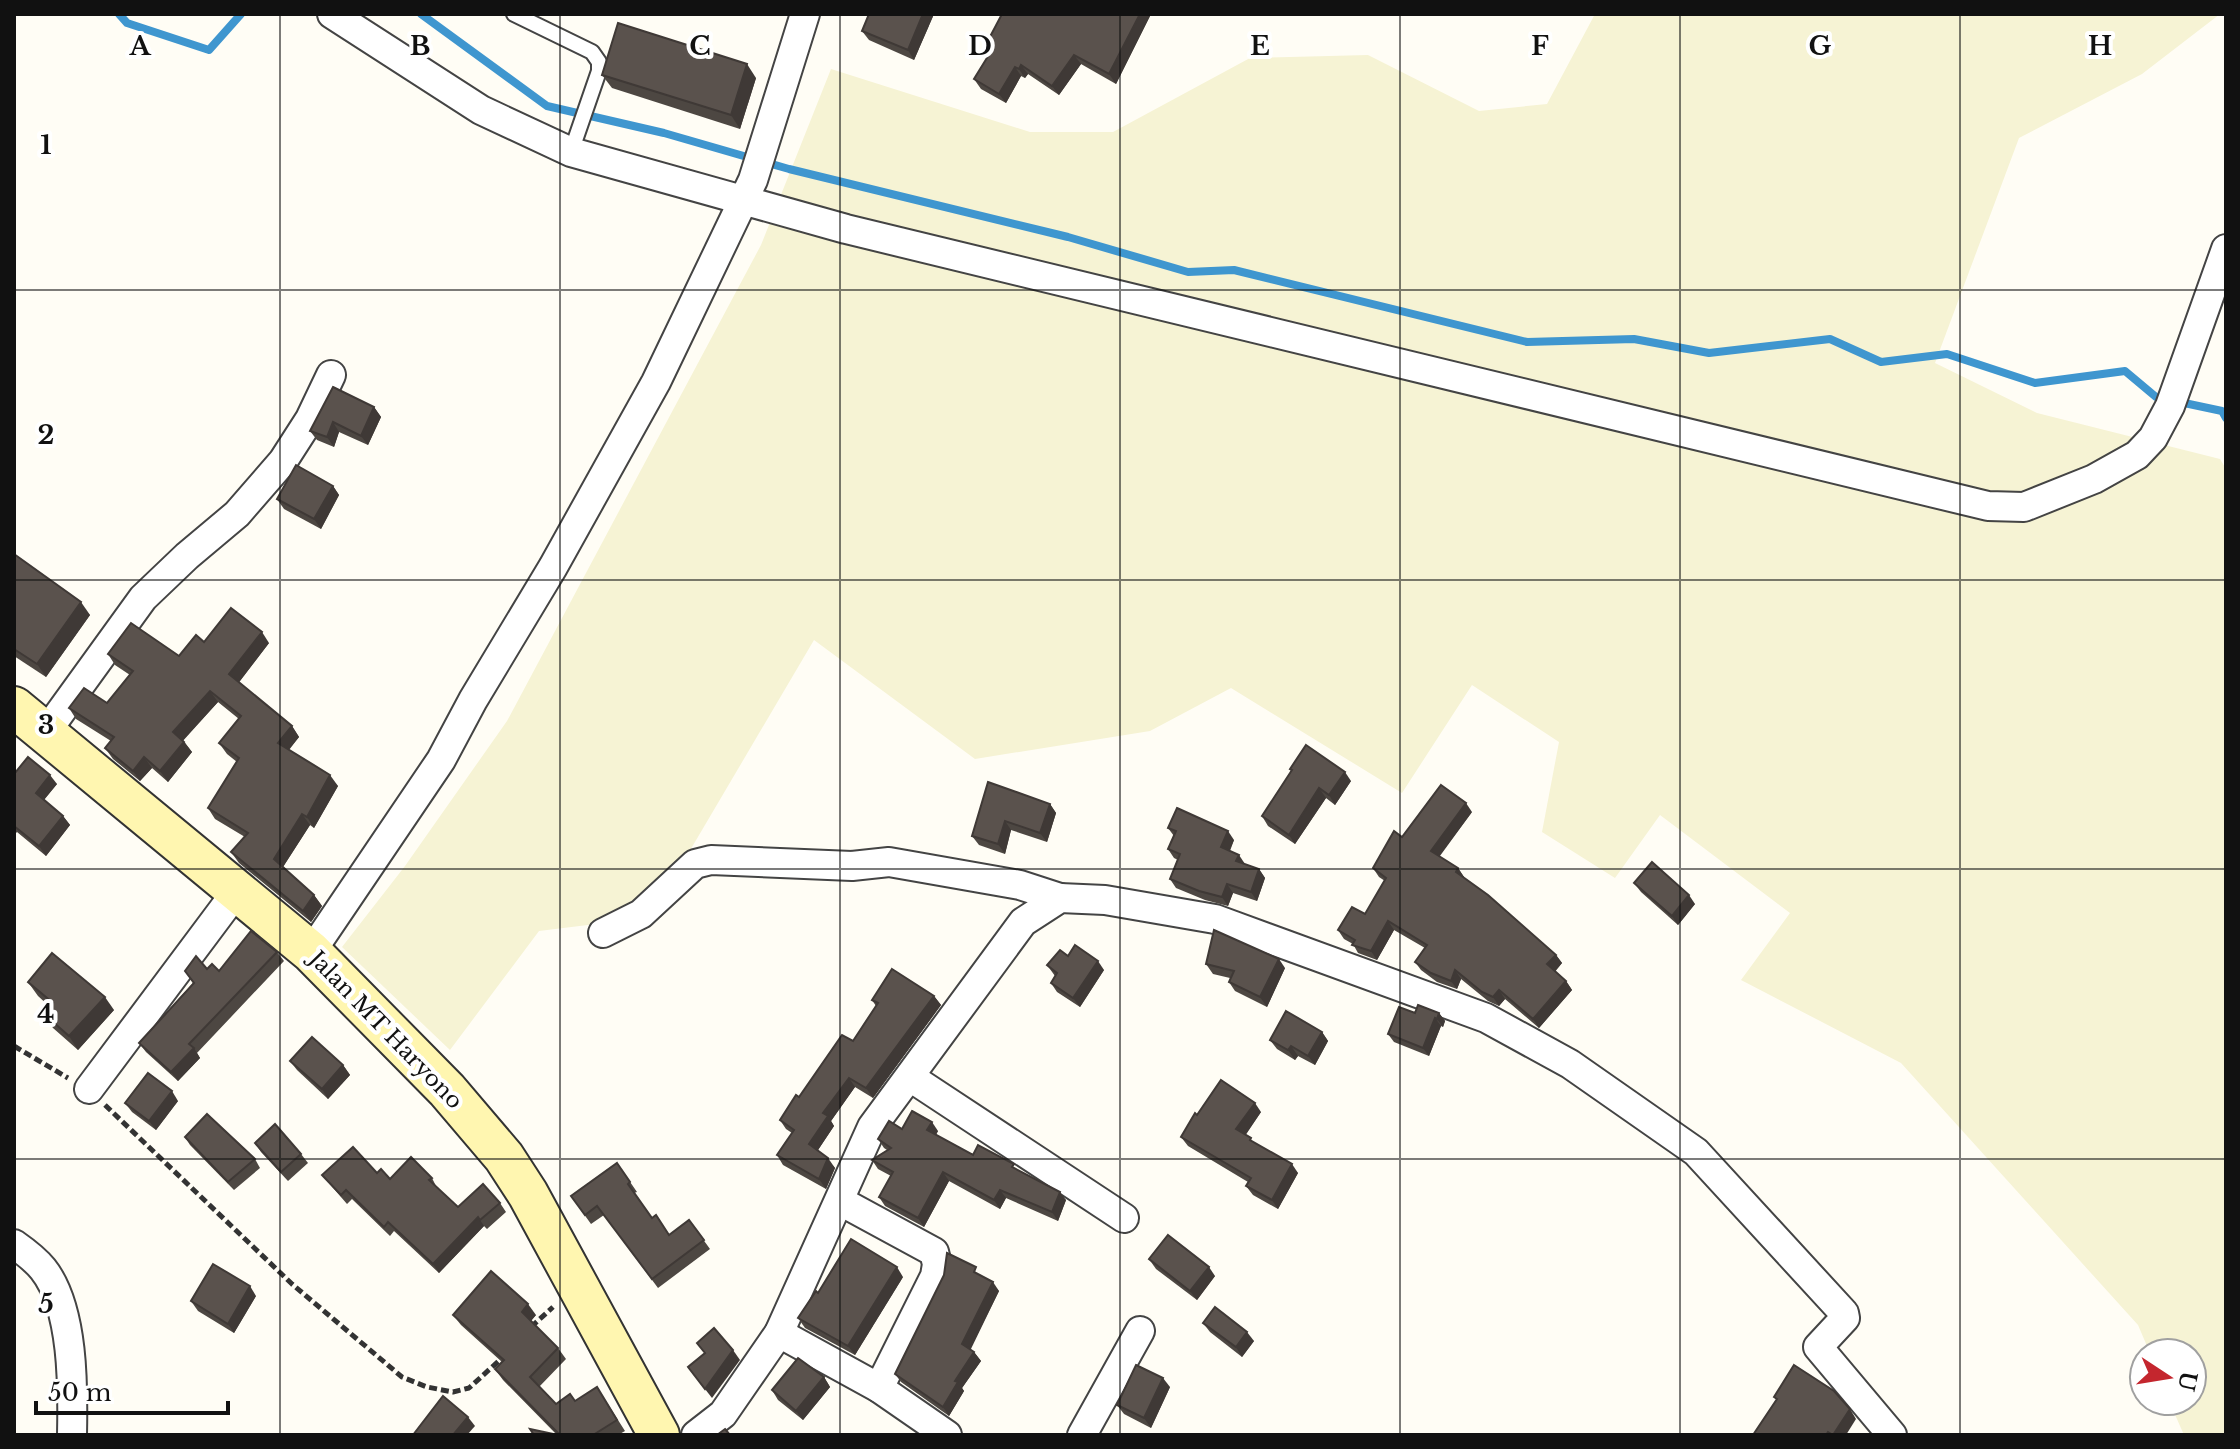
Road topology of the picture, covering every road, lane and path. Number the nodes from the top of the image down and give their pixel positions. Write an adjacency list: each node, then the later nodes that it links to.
1 (332, 14): 4 (street)
2 (514, 14): 4 (lane)
3 (805, 14): 5 (street)
4 (574, 144): 5 (street)
5 (748, 190): 6 (street); 13 (street)
6 (2226, 249)
7 (331, 375): 9 (street)
8 (14, 707): 9 (main road, Jalan MT Haryono)
9 (46, 732): 10 (main road, Jalan MT Haryono)
10 (237, 891): 13 (main road, Jalan MT Haryono); 16 (street)
11 (1060, 898): 12 (street); 15 (street); 31 (street)
12 (603, 933)
13 (311, 952): 20 (main road, Jalan MT Haryono)
14 (14, 1046): 16 (path)
15 (910, 1077): 17 (street); 18 (street)
16 (89, 1089): 24 (path)
17 (840, 1201): 23 (street); 25 (street)
18 (1124, 1218)
19 (14, 1244): 26 (street)
20 (577, 1285): 21 (path); 27 (main road, Jalan MT Haryono)
21 (528, 1330)
22 (1140, 1331): 30 (street)
23 (779, 1333): 25 (street); 28 (street)
24 (512, 1348)
25 (879, 1388): 29 (street)
26 (72, 1435)
27 (659, 1435)
28 (696, 1435)
29 (947, 1435)
30 (1082, 1435)
31 (1892, 1435)

